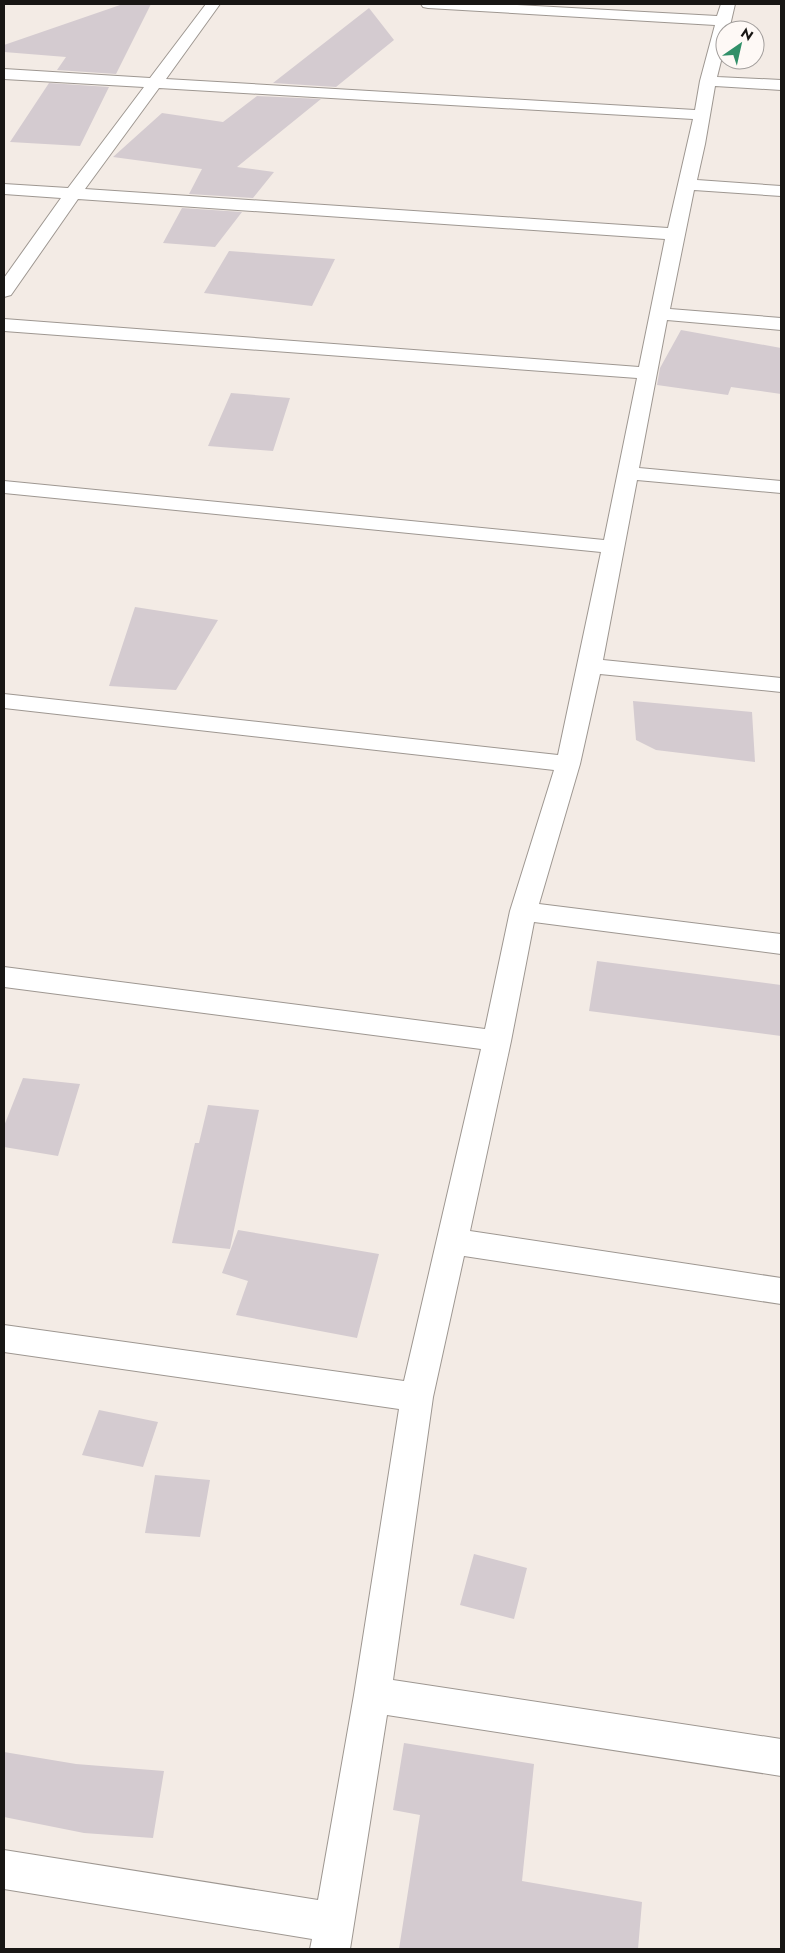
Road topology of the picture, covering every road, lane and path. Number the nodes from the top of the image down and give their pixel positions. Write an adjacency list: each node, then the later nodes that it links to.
1 (214, 4): 6 (street)
2 (428, 4): 3 (street)
3 (725, 12): 5 (street)
4 (4, 74): 6 (street)
5 (708, 81): 7 (street); 8 (street)
6 (155, 83): 8 (street); 12 (street)
7 (781, 85)
8 (701, 115): 9 (street)
9 (688, 184): 11 (street); 13 (street)
10 (4, 188): 12 (street)
11 (781, 191)
12 (74, 192): 13 (street); 14 (street)
13 (675, 234): 15 (street)
14 (4, 292)
15 (658, 314): 16 (street); 18 (street)
16 (781, 324)
17 (4, 325): 18 (street)
18 (646, 373): 19 (street)
19 (627, 473): 21 (street); 22 (street)
20 (4, 487): 22 (street)
21 (781, 487)
22 (613, 546): 23 (street)
23 (590, 666): 24 (street); 26 (street)
24 (781, 685)
25 (4, 701): 26 (street)
26 (568, 764): 27 (street)
27 (522, 912): 28 (street); 30 (street)
28 (781, 944)
29 (4, 977): 30 (street)
30 (497, 1040): 31 (street)
31 (451, 1241): 32 (street); 34 (street)
32 (781, 1291)
33 (4, 1338): 34 (street)
34 (417, 1397): 35 (street)
35 (372, 1695): 36 (street); 38 (street)
36 (781, 1758)
37 (4, 1869): 38 (street)
38 (332, 1936)

